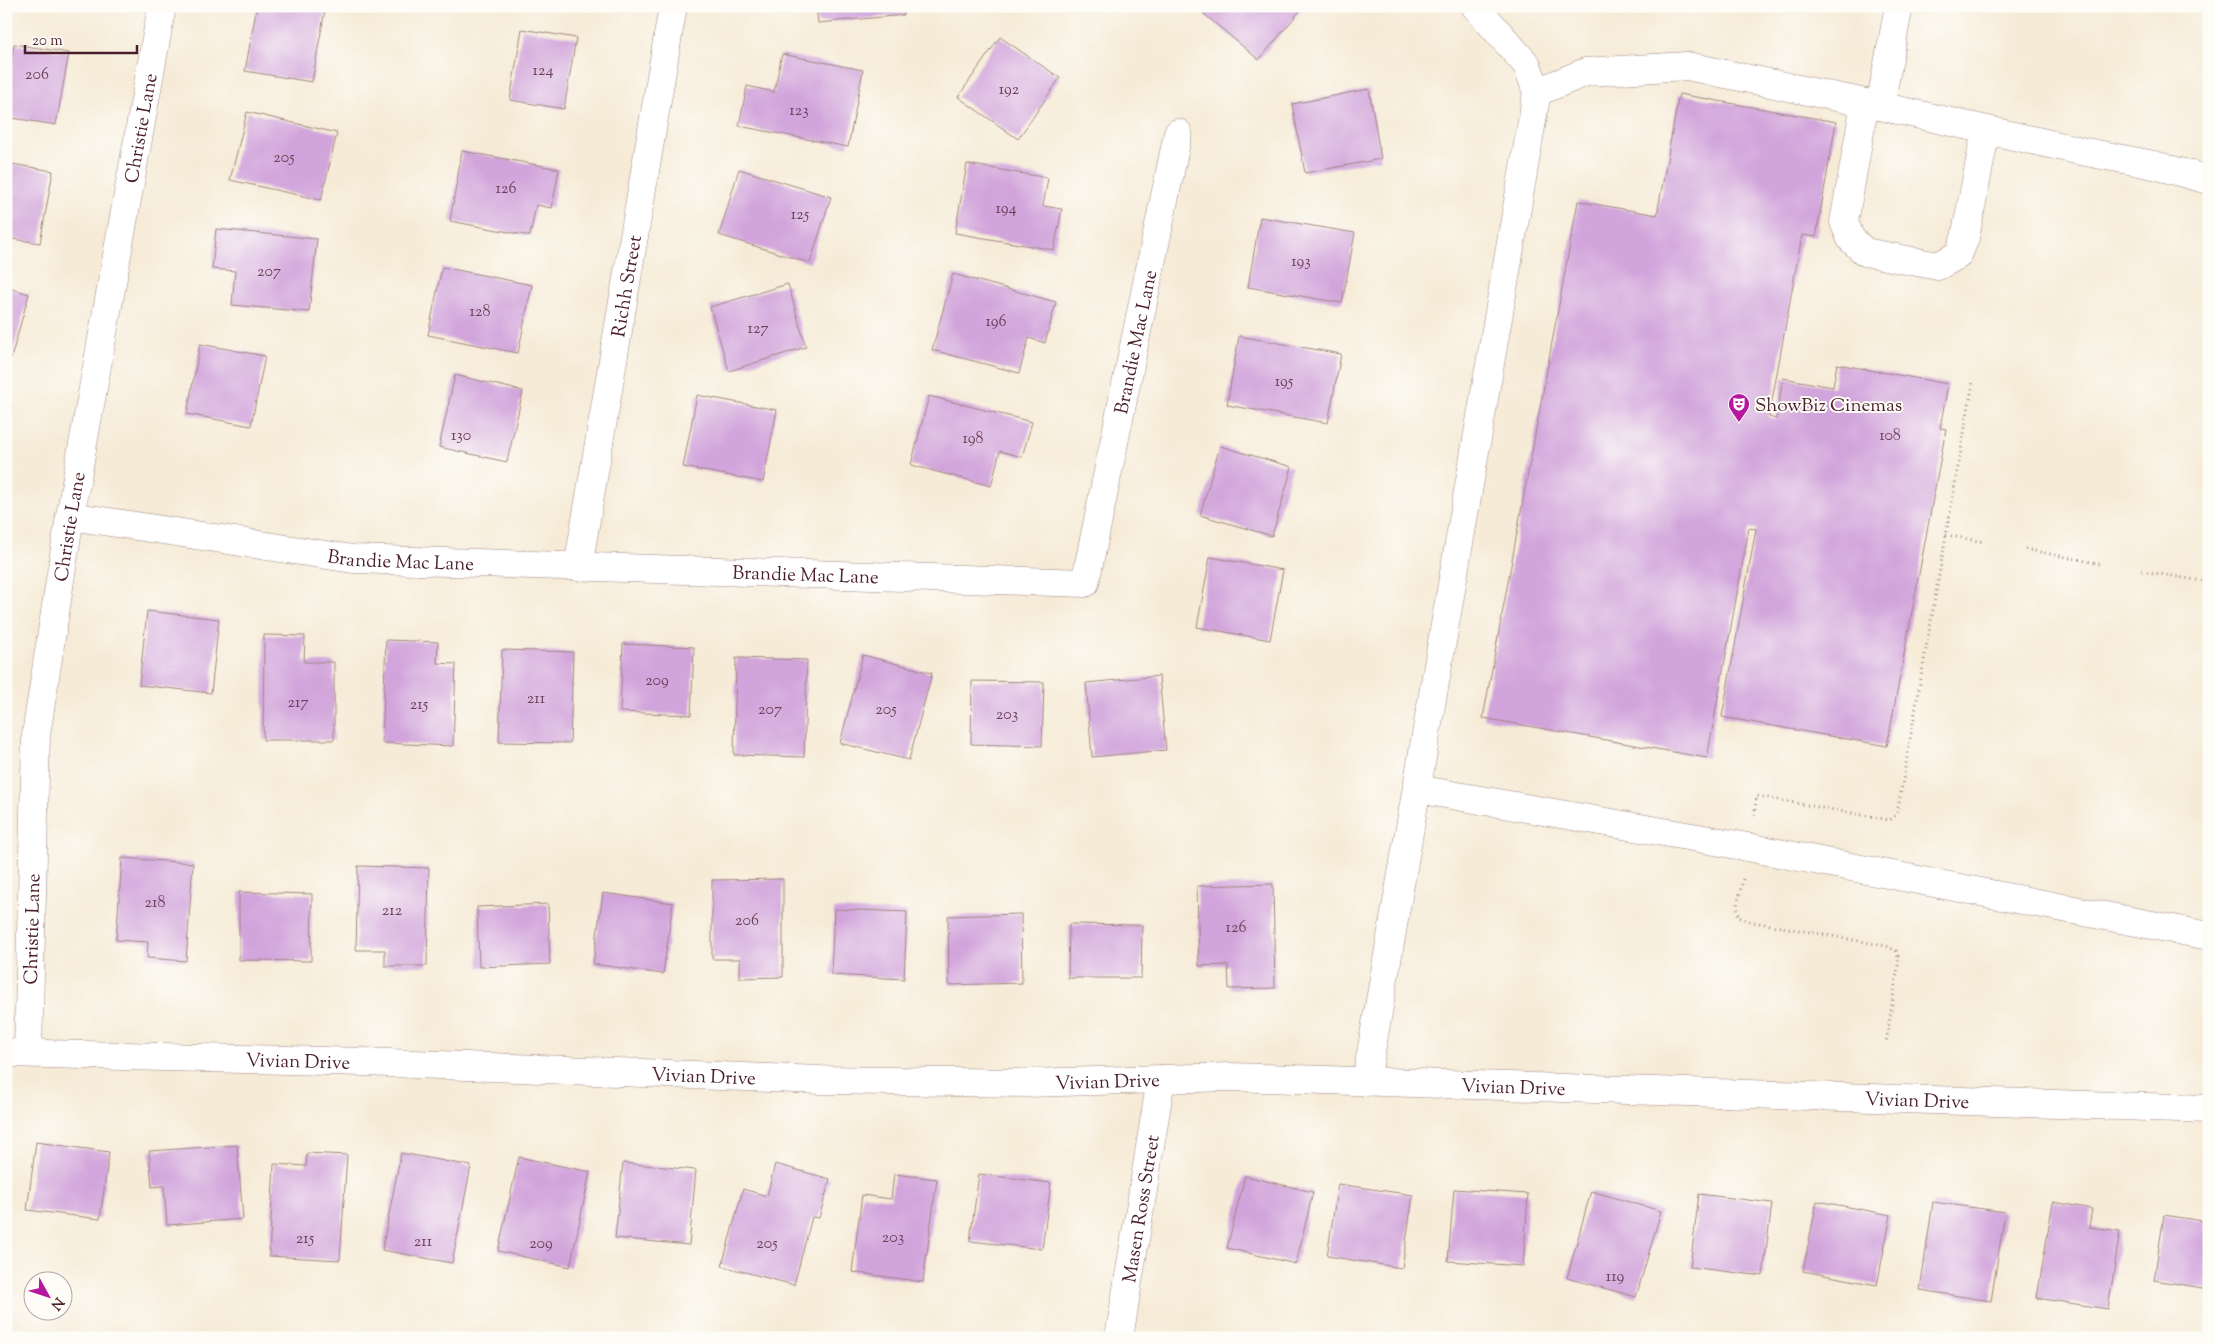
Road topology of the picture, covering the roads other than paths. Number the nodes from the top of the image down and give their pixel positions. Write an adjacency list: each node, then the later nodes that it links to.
1 (162, 6): 10 (street, Christie Lane)
2 (673, 6): 11 (street, Richh Street)
3 (1475, 6): 5 (street)
4 (1899, 6): 6 (street)
5 (1537, 92): 6 (street); 12 (street)
6 (1872, 104): 7 (street); 7 (street)
7 (1986, 130): 9 (street)
8 (1178, 133): 11 (street, Brandie Mac Lane)
9 (2209, 180)
10 (70, 516): 11 (street, Brandie Mac Lane); 14 (street, Christie Lane)
11 (578, 567)
12 (1417, 788): 13 (street); 16 (street)
13 (2209, 936)
14 (17, 1053): 15 (street, Vivian Drive)
15 (1161, 1079): 16 (street, Vivian Drive); 18 (street, Masen Ross Street)
16 (1366, 1082): 17 (street, Vivian Drive)
17 (2209, 1109)
18 (1119, 1338)

